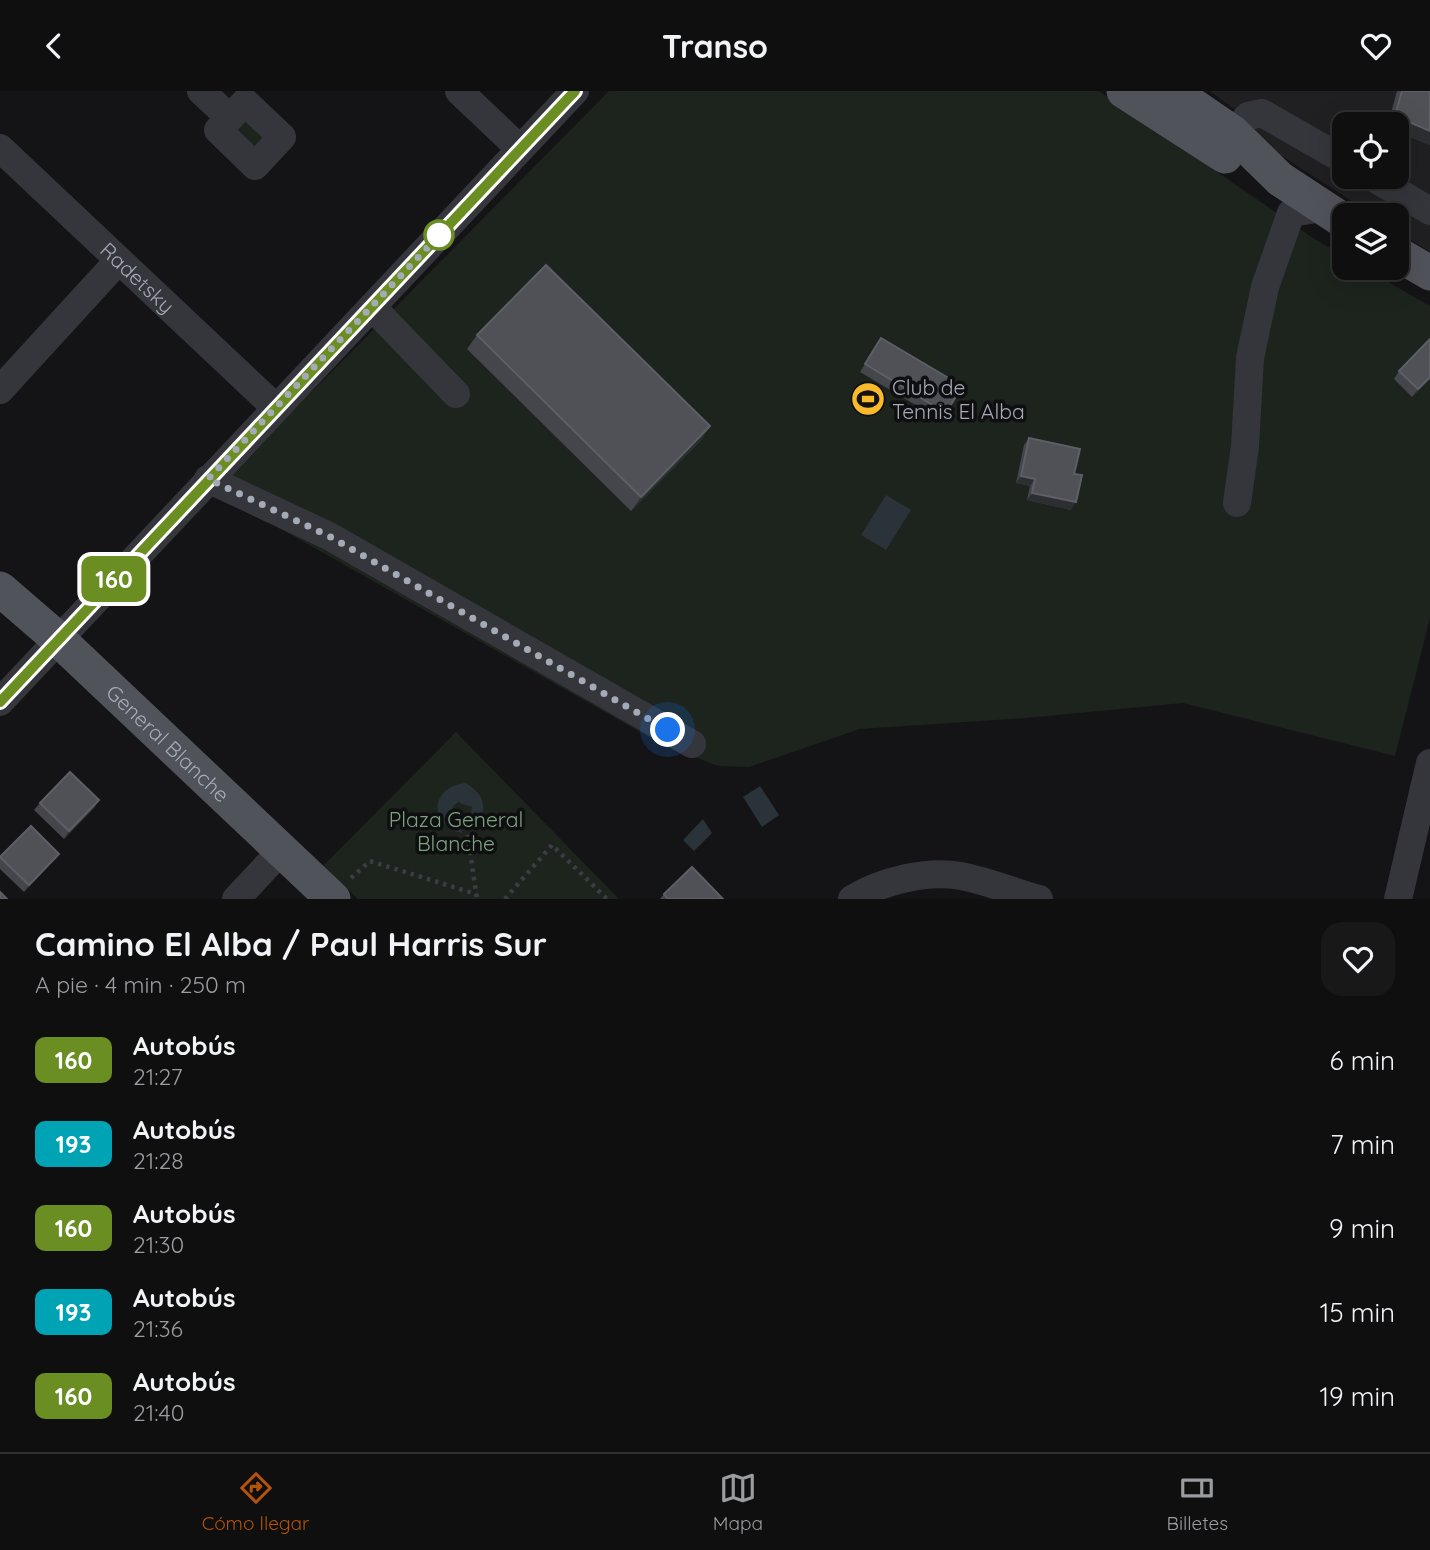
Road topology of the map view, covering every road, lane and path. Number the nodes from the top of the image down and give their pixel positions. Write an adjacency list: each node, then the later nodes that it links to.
1 (201, 91): 6 (street)
2 (459, 91): 9 (street)
3 (575, 91): 9 (street)
4 (1124, 91): 11 (main road)
5 (1172, 91): 7 (main road)
6 (230, 118)
7 (1233, 133): 10 (street); 11 (main road)
8 (0, 148): 15 (street, Radetsky)
9 (520, 149): 18 (street)
10 (1332, 153)
11 (1280, 179): 14 (main road)
12 (1392, 189): 13 (street)
13 (1430, 211)
14 (1319, 214): 23 (street)
15 (119, 260): 19 (street); 21 (street, Radetsky)
16 (1409, 261): 17 (main road)
17 (1430, 273)
18 (372, 307): 20 (street); 21 (street)
19 (0, 390)
20 (456, 394)
21 (276, 408): 22 (street)
22 (208, 479): 25 (street); 27 (street)
23 (1237, 503)
24 (0, 589): 25 (main road, General Blanche)
25 (58, 639): 26 (street); 30 (main road, General Blanche)
26 (0, 702)
27 (692, 744)
28 (1430, 763): 38 (street)
29 (465, 818): 32 (path)
30 (282, 850): 31 (main road, General Blanche); 33 (street)
31 (342, 889): 32 (path)
32 (476, 896)
33 (236, 899)
34 (505, 899): 35 (path)
35 (607, 899)
36 (852, 899): 37 (street)
37 (1039, 899)
38 (1398, 899)

